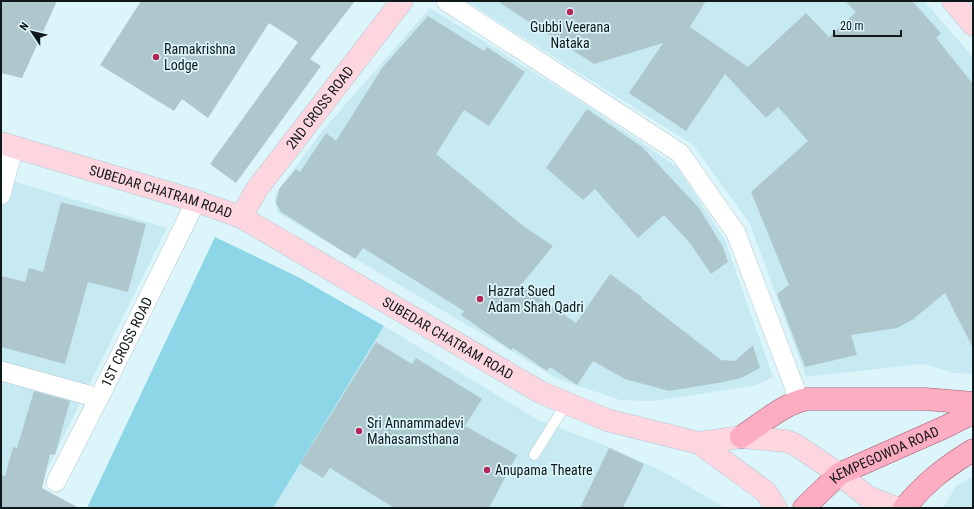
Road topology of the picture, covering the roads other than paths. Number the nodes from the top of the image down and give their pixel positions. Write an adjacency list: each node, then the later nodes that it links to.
1 (402, 1): 8 (street, 2ND CROSS ROAD)
2 (446, 1): 11 (street)
3 (952, 1): 4 (street)
4 (973, 25)
5 (8, 144): 6 (street); 7 (street, SUBEDAR CHATRAM ROAD)
6 (1, 195)
7 (196, 200): 8 (street, SUBEDAR CHATRAM ROAD); 10 (street, 1ST CROSS ROAD)
8 (241, 217): 13 (street, SUBEDAR CHATRAM ROAD)
9 (1, 371): 10 (street)
10 (99, 398): 20 (street, 1ST CROSS ROAD)
11 (798, 401): 12 (main road); 15 (main road)
12 (973, 403)
13 (566, 404): 16 (street, SUBEDAR CHATRAM ROAD); 18 (lane)
14 (973, 413): 19 (main road, KEMPEGOWDA ROAD)
15 (740, 438): 16 (street, SUBEDAR CHATRAM ROAD); 19 (street, SUBEDAR CHATRAM ROAD)
16 (699, 443): 21 (street)
17 (973, 450): 24 (main road)
18 (534, 455)
19 (839, 474): 22 (main road, KEMPEGOWDA ROAD); 23 (street, SUBEDAR CHATRAM ROAD)
20 (56, 482)
21 (776, 508)
22 (804, 508)
23 (896, 508)
24 (904, 508)

